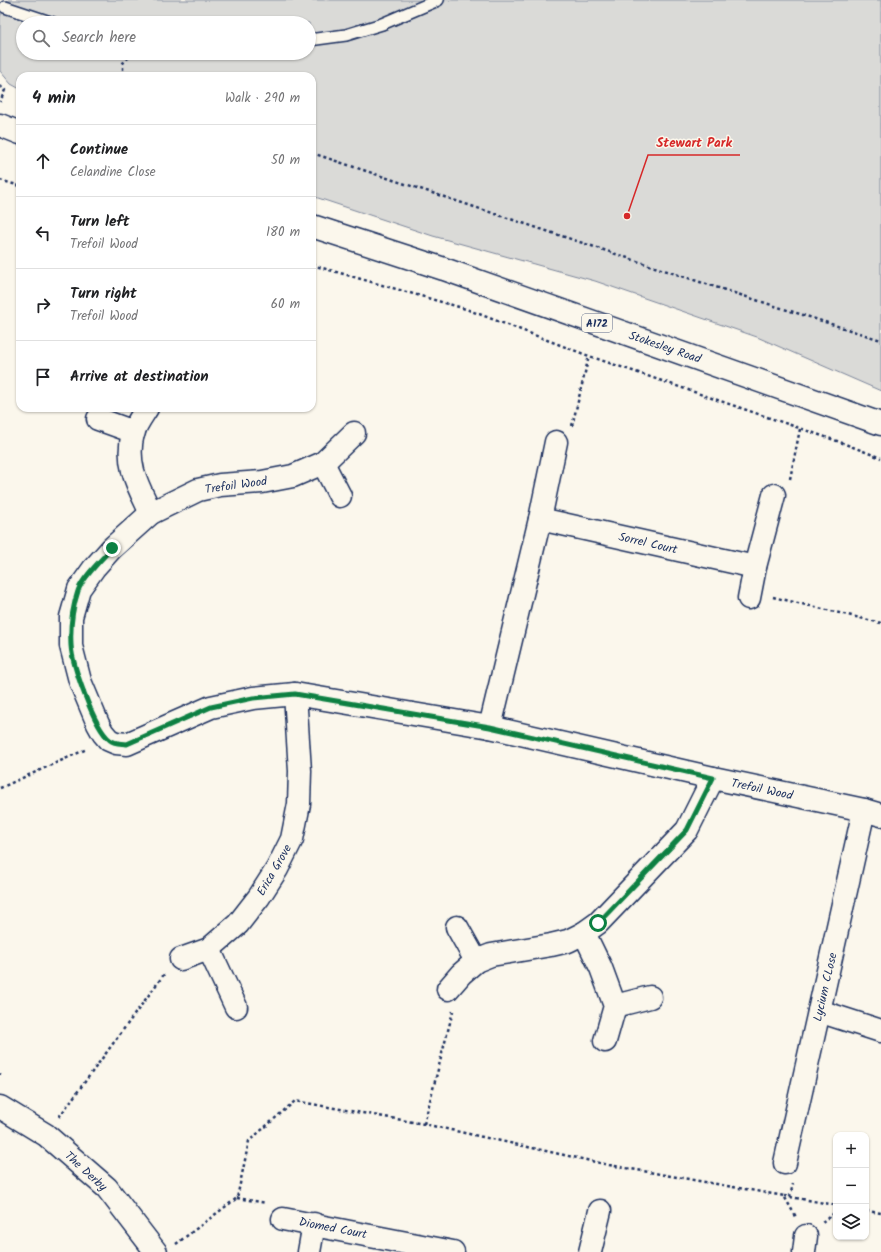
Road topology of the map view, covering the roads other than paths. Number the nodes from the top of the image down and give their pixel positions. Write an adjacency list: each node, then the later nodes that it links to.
1 (438, 0): 4 (lane)
2 (5, 7): 3 (lane)
3 (32, 16)
4 (316, 39)
5 (0, 125): 6 (street)
6 (16, 131)
7 (316, 227): 10 (street, Stokesley Road / A172)
8 (145, 412): 11 (street)
9 (98, 419): 11 (street)
10 (881, 424)
11 (134, 432): 17 (street)
12 (354, 434): 14 (street, Trefoil Wood)
13 (556, 442): 18 (street)
14 (323, 463): 16 (street); 17 (street, Trefoil Wood)
15 (774, 495): 19 (street)
16 (340, 496)
17 (151, 514): 21 (street, Trefoil Wood)
18 (540, 519): 19 (street, Sorrel Court); 22 (street)
19 (755, 567): 20 (street)
20 (750, 595)
21 (295, 694): 22 (street, Trefoil Wood); 27 (street, Erica Grove)
22 (490, 727): 23 (street, Trefoil Wood)
23 (713, 778): 24 (street, Trefoil Wood); 26 (street)
24 (872, 812): 34 (street, Lycium CLose)
25 (457, 927): 29 (street)
26 (584, 933): 29 (street); 32 (street)
27 (209, 949): 28 (street, Erica Grove); 33 (street)
28 (181, 959)
29 (476, 961): 30 (street)
30 (448, 989)
31 (650, 997): 32 (street)
32 (615, 1006): 36 (street)
33 (236, 1007)
34 (819, 1011): 35 (street); 38 (street, Lycium CLose)
35 (881, 1030)
36 (605, 1041)
37 (0, 1107): 42 (street, The Derby)
38 (785, 1163)
39 (600, 1211): 45 (street)
40 (283, 1219): 41 (street, Diomed Court)
41 (314, 1224): 43 (street); 44 (street, Diomed Court)
42 (164, 1250)
43 (308, 1252)
44 (453, 1252)
45 (590, 1252)

